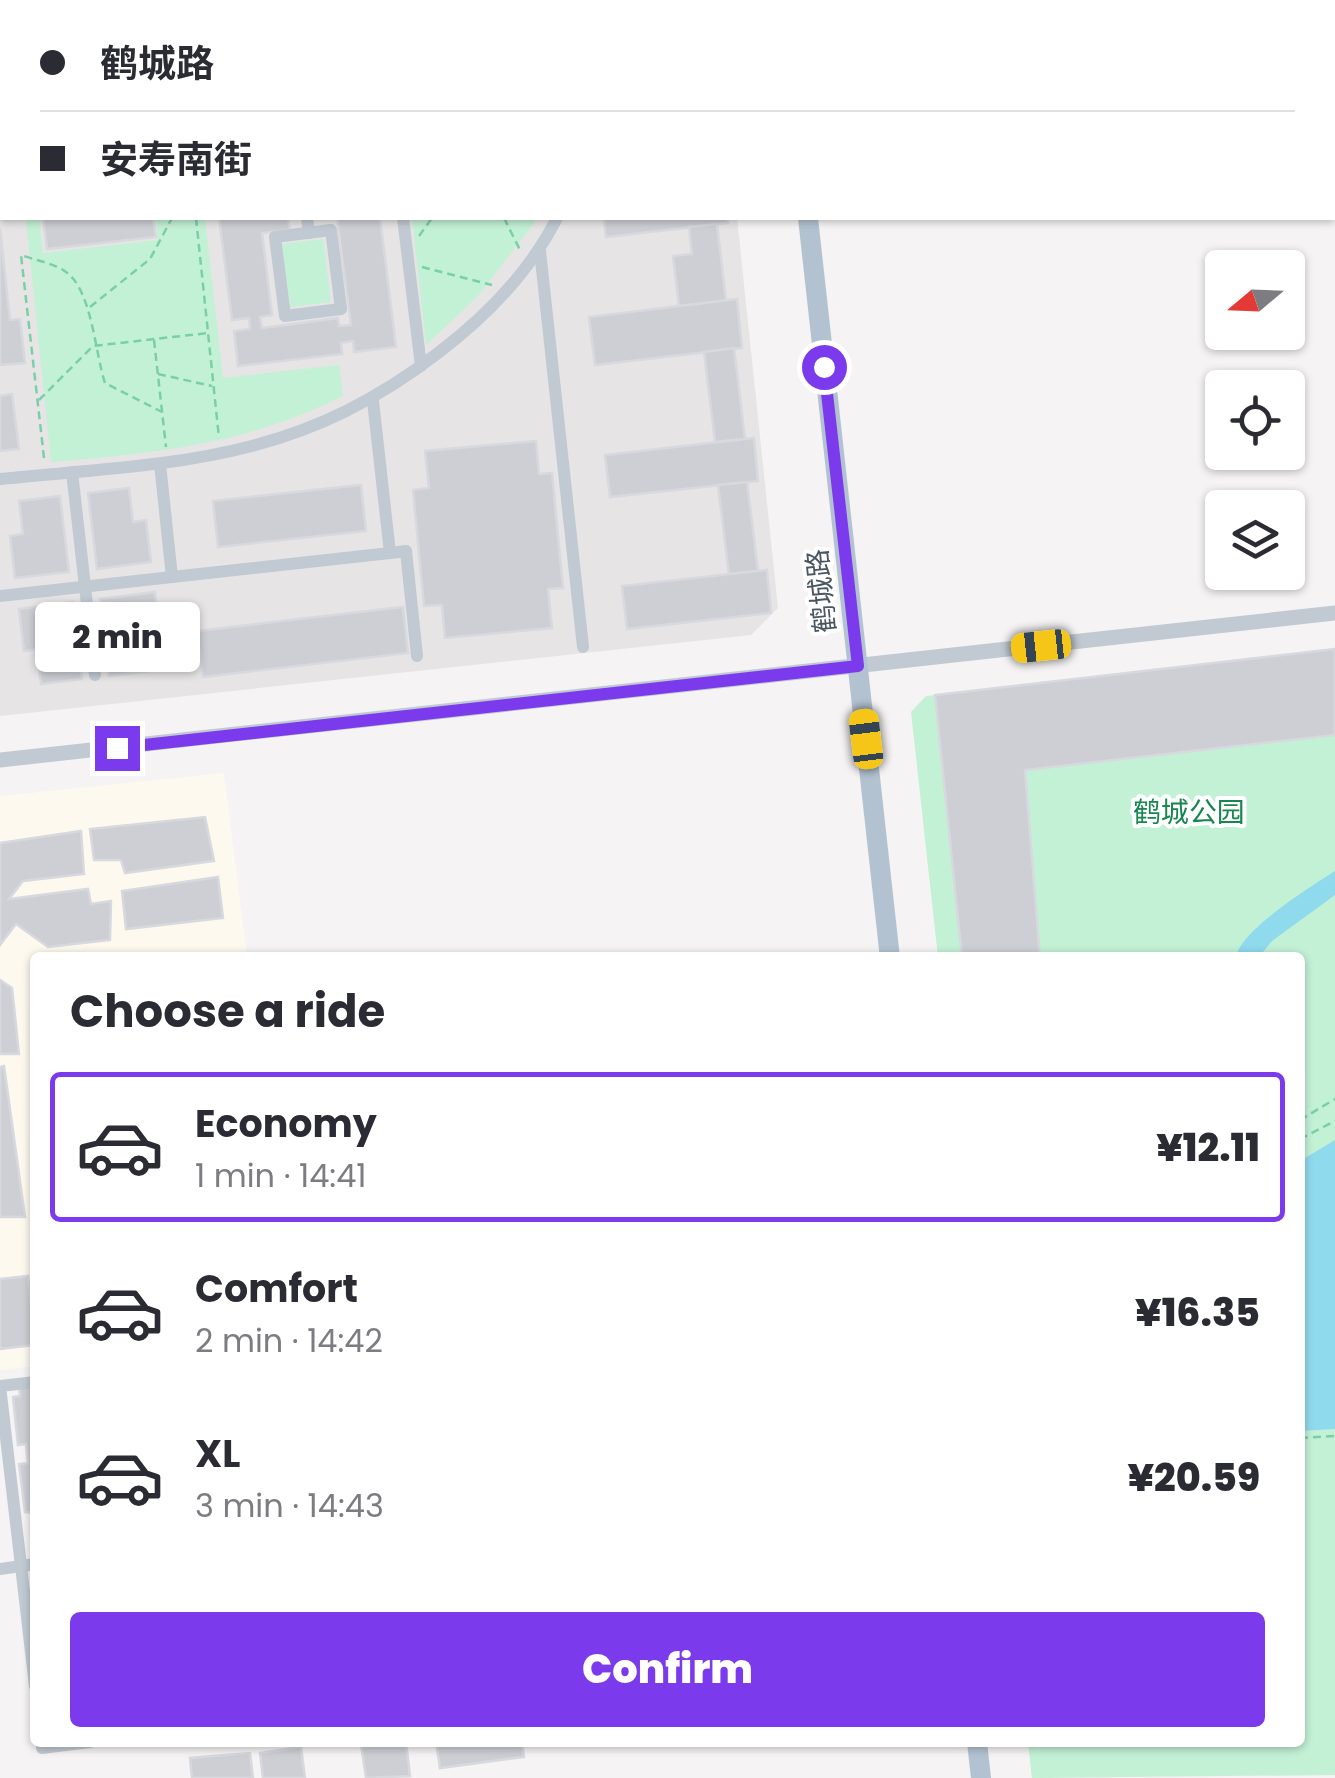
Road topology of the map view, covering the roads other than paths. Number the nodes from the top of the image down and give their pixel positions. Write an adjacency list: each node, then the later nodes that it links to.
1 (307, 220): 5 (street)
2 (403, 220): 7 (street)
3 (556, 220): 6 (street)
4 (808, 220): 19 (main road, 鹤城路)
5 (308, 233): 5 (street)
6 (540, 252): 7 (street); 17 (street)
7 (421, 366): 8 (street)
8 (373, 400): 9 (street); 12 (street)
9 (164, 463): 10 (street); 13 (street)
10 (72, 472): 11 (street); 14 (street)
11 (0, 479)
12 (390, 553): 13 (street); 18 (street)
13 (172, 577): 14 (street)
14 (85, 587): 15 (street); 20 (street)
15 (0, 596)
16 (1335, 613): 19 (street)
17 (584, 647)
18 (417, 656)
19 (858, 666): 21 (street); 22 (main road, 鹤城路)
20 (95, 674)
21 (0, 760)
22 (889, 952)
23 (30, 1383): 24 (street)
24 (0, 1386): 25 (street)
25 (28, 1565): 26 (street); 27 (street)
26 (0, 1569)
27 (30, 1600)
28 (978, 1747): 29 (main road)
29 (981, 1778)

